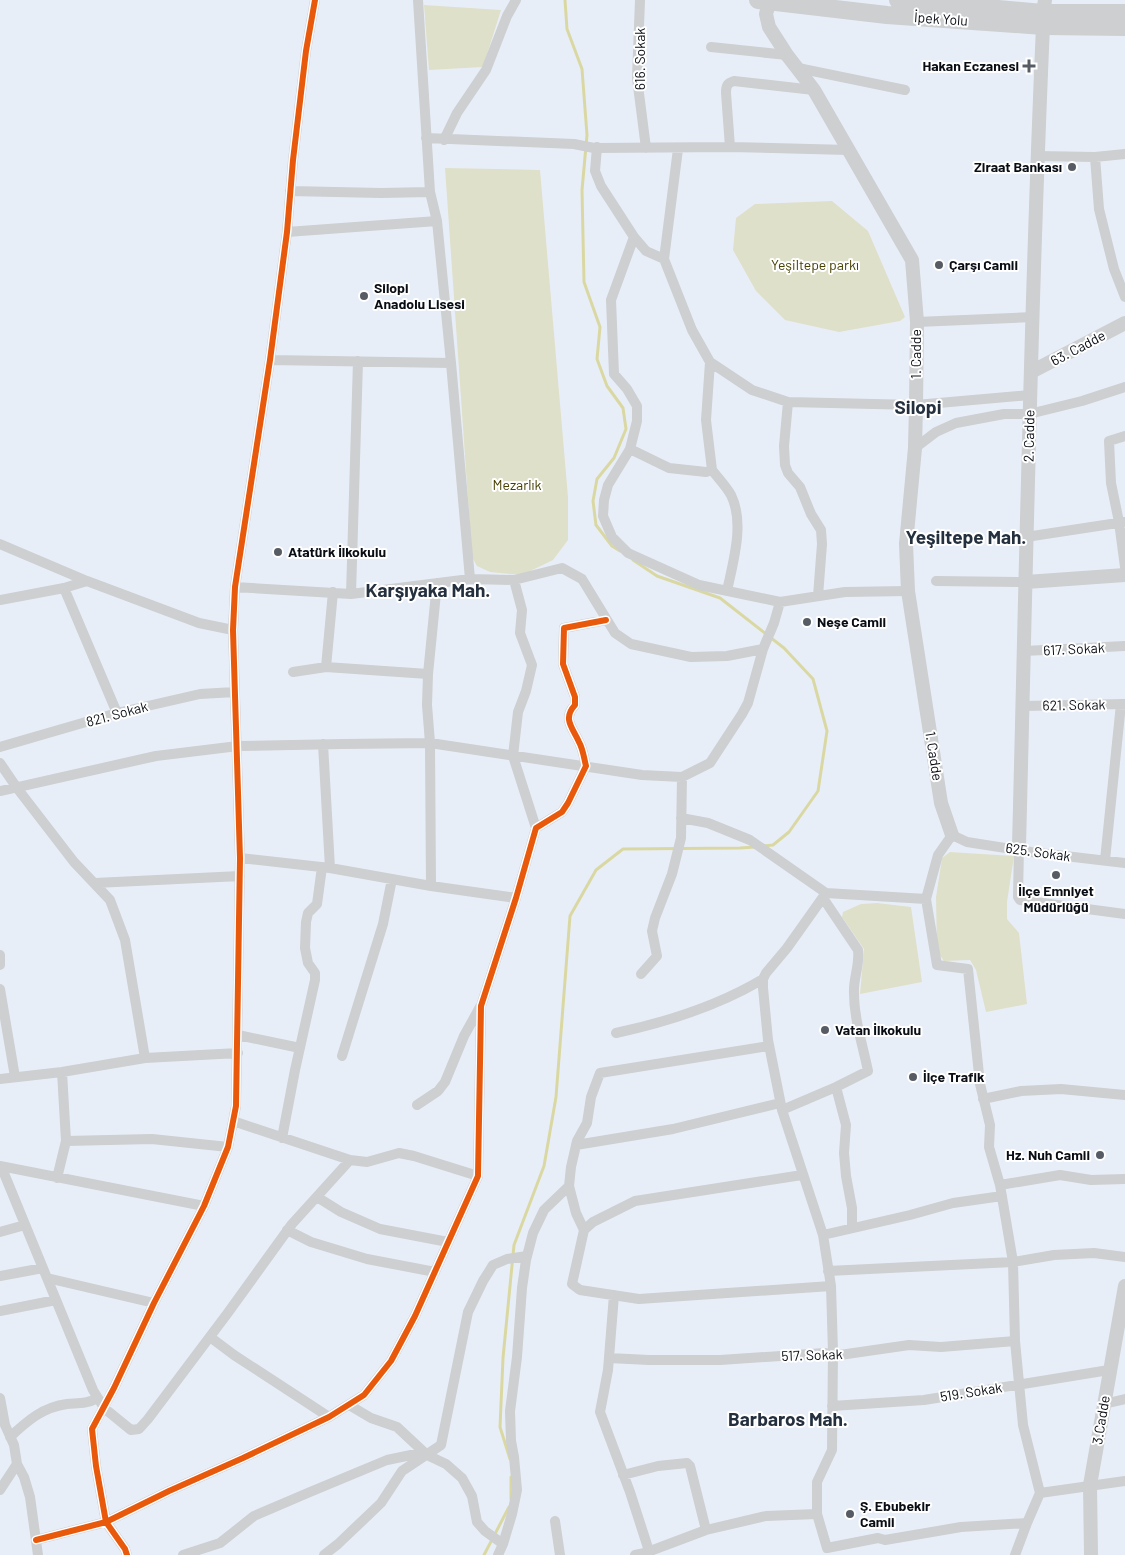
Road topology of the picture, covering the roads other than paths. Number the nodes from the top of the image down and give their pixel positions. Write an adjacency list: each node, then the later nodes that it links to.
1 (315, 0): 25 (street)
2 (418, 0): 15 (street)
3 (516, 0): 16 (street)
4 (640, 0): 19 (street, 616. Sokak)
5 (898, 0): 7 (highway)
6 (766, 1): 7 (highway, İpek Yolu); 11 (street, 1. Cadde)
7 (1044, 13): 8 (highway); 9 (highway, İpek Yolu); 23 (street, 2. Cadde)
8 (1125, 13)
9 (1125, 27)
10 (711, 47): 11 (street)
11 (787, 55): 12 (street, 1. Cadde)
12 (798, 68): 13 (street, 1. Cadde); 14 (street)
13 (814, 90): 17 (street); 21 (street, 1. Cadde)
14 (904, 90)
15 (426, 138): 16 (street); 26 (street)
16 (444, 140): 18 (street)
17 (730, 147): 20 (street); 21 (street)
18 (596, 148): 19 (street); 29 (street)
19 (646, 148): 20 (street)
20 (678, 148): 30 (street)
21 (850, 150): 33 (street, 1. Cadde)
22 (1125, 154): 24 (street)
23 (1037, 156): 24 (street); 32 (street, 2. Cadde)
24 (1095, 156): 31 (street)
25 (290, 191): 26 (street); 28 (street)
26 (430, 192): 27 (street)
27 (437, 221): 28 (street); 38 (street)
28 (287, 232): 35 (street)
29 (634, 237): 30 (street); 46 (street)
30 (664, 259): 37 (street)
31 (1125, 296)
32 (1033, 317): 33 (street); 39 (street, 2. Cadde)
33 (917, 322): 43 (street, 1. Cadde)
34 (1125, 323): 39 (street, 63. Cadde)
35 (270, 360): 36 (street); 60 (street)
36 (358, 361): 38 (street); 65 (street)
37 (710, 362): 42 (street); 48 (street)
38 (450, 363): 54 (street)
39 (1031, 372): 41 (street, 2. Cadde)
40 (1125, 387): 44 (street)
41 (1030, 395): 43 (street); 44 (street, 2. Cadde)
42 (788, 402): 43 (street); 66 (street)
43 (916, 405): 47 (street, 1. Cadde)
44 (1030, 414): 47 (street); 50 (street, 2. Cadde)
45 (1125, 436): 49 (street)
46 (630, 448): 48 (street); 62 (street)
47 (915, 448): 63 (street, 1. Cadde)
48 (712, 470): 62 (street)
49 (1122, 522): 50 (street); 52 (street)
50 (1026, 537): 58 (street, 2. Cadde)
51 (0, 544): 56 (street)
52 (1125, 567)
53 (1125, 575): 58 (street)
54 (470, 579): 55 (street); 59 (street)
55 (514, 580): 69 (street); 85 (street)
56 (87, 581): 61 (street); 70 (street)
57 (936, 581): 58 (street)
58 (1026, 582): 73 (street, 2. Cadde)
59 (437, 583): 65 (street); 76 (street)
60 (235, 587): 64 (street); 70 (street)
61 (64, 588): 67 (street); 80 (street)
62 (727, 591): 68 (street)
63 (908, 591): 66 (street); 93 (street, 1. Cadde)
64 (333, 592): 65 (street); 74 (street)
65 (351, 594)
66 (818, 596): 68 (street)
67 (0, 600)
68 (780, 602): 72 (street)
69 (606, 620): 72 (street); 87 (street)
70 (233, 630): 77 (street)
71 (1125, 646): 73 (street, 617. Sokak)
72 (763, 649): 88 (street)
73 (1024, 651): 79 (street, 2. Cadde)
74 (326, 668): 75 (street); 76 (street)
75 (293, 672)
76 (428, 674): 81 (street)
77 (235, 692): 80 (street, 821. Sokak); 83 (street)
78 (1123, 704): 79 (street, 621. Sokak); 96 (street)
79 (1023, 706): 94 (street, 2. Cadde)
80 (117, 713): 84 (street, 821. Sokak)
81 (430, 743): 82 (street); 85 (street); 102 (street)
82 (323, 744): 83 (street); 98 (street)
83 (238, 746): 89 (street); 95 (street)
84 (0, 747)
85 (513, 756): 87 (street); 92 (street)
86 (0, 763): 89 (street)
87 (586, 766): 88 (street); 92 (street)
88 (682, 777): 91 (street)
89 (17, 788): 90 (street); 101 (street)
90 (0, 791)
91 (681, 818): 103 (street); 109 (street)
92 (536, 828): 104 (street)
93 (952, 835): 94 (street, 625. Sokak); 105 (street)
94 (1019, 848): 96 (street, 625. Sokak); 106 (street)
95 (240, 858): 98 (street); 99 (street)
96 (1105, 860): 97 (street, 625. Sokak)
97 (1125, 863)
98 (326, 868): 100 (street); 116 (street)
99 (240, 876): 101 (street); 114 (street)
100 (392, 879): 102 (street); 118 (street)
101 (95, 883): 119 (street)
102 (431, 886): 104 (street)
103 (824, 896): 105 (street); 110 (street); 123 (street)
104 (516, 898): 112 (street)
105 (926, 899): 125 (street)
106 (1125, 914)
107 (0, 955): 108 (street)
108 (0, 965)
109 (640, 974)
110 (764, 979): 113 (street); 115 (street)
111 (0, 989): 121 (street)
112 (481, 1006): 126 (street); 136 (street)
113 (616, 1033)
114 (238, 1035): 116 (street); 117 (street)
115 (769, 1046): 127 (street); 131 (street)
116 (300, 1048): 129 (street)
117 (238, 1053): 119 (street); 128 (street)
118 (342, 1056)
119 (145, 1058): 120 (street)
120 (62, 1072): 121 (street); 130 (street)
121 (15, 1077): 122 (street)
122 (0, 1079)
123 (836, 1087): 127 (street); 144 (street)
124 (1125, 1095): 125 (street)
125 (983, 1099): 140 (street)
126 (417, 1105)
127 (781, 1106): 131 (street); 135 (street)
128 (233, 1121): 129 (street); 132 (street)
129 (282, 1138): 133 (street)
130 (66, 1141): 132 (street); 137 (street)
131 (576, 1145): 139 (street)
132 (228, 1147): 142 (street)
133 (350, 1160): 136 (street); 141 (street)
134 (1, 1166): 137 (street); 143 (street)
135 (802, 1175): 146 (street); 148 (street)
136 (478, 1176): 149 (street)
137 (57, 1178): 142 (street)
138 (1125, 1179): 140 (street)
139 (569, 1186): 146 (street); 150 (street)
140 (1001, 1190): 144 (street); 152 (street)
141 (317, 1197): 145 (street); 149 (street)
142 (204, 1206): 161 (street)
143 (25, 1225): 147 (street); 155 (street)
144 (852, 1228): 148 (street)
145 (287, 1230): 154 (street); 163 (street)
146 (584, 1230): 159 (street)
147 (0, 1232)
148 (823, 1235): 153 (street)
149 (448, 1242): 154 (street)
150 (527, 1256): 179 (street); 192 (street)
151 (1125, 1257): 152 (street)
152 (1013, 1262): 153 (street); 164 (street)
153 (828, 1271): 157 (street)
154 (435, 1272): 173 (street)
155 (45, 1273): 156 (street); 160 (street); 161 (street)
156 (0, 1276)
157 (831, 1286): 159 (street); 165 (street)
158 (1125, 1286): 167 (street, 3.Cadde)
159 (614, 1295): 166 (street)
160 (56, 1300): 162 (street); 170 (street)
161 (154, 1303): 175 (street)
162 (0, 1311)
163 (210, 1337): 175 (street); 176 (street)
164 (1015, 1341): 165 (street, 517. Sokak); 168 (street)
165 (833, 1356): 166 (street, 517. Sokak); 174 (street)
166 (609, 1358): 181 (street)
167 (1109, 1370): 168 (street, 519. Sokak); 172 (street, 3.Cadde)
168 (1019, 1385): 174 (street, 519. Sokak); 185 (street)
169 (0, 1398): 177 (street)
170 (98, 1398): 175 (street); 178 (street)
171 (1125, 1399): 172 (street)
172 (1104, 1404): 183 (street, 3.Cadde)
173 (348, 1405): 176 (street); 179 (street)
174 (832, 1406): 186 (street)
175 (104, 1408): 188 (street)
176 (329, 1418): 188 (street)
177 (2, 1424): 178 (street)
178 (10, 1437): 180 (street)
179 (427, 1455): 192 (street); 198 (street); 199 (street)
180 (17, 1464): 184 (street); 191 (street)
181 (623, 1475): 190 (street); 195 (street)
182 (1125, 1481): 183 (street)
183 (1090, 1485): 185 (street); 204 (street, 3.Cadde)
184 (0, 1490)
185 (1040, 1493): 189 (street)
186 (817, 1514): 190 (street); 194 (street)
187 (555, 1521): 201 (street)
188 (106, 1522): 191 (street); 197 (street)
189 (1026, 1523): 193 (street); 194 (street)
190 (706, 1530): 195 (street)
191 (36, 1540): 196 (street)
192 (501, 1542): 200 (street)
193 (1020, 1543): 202 (street); 203 (street)
194 (827, 1552)
195 (643, 1554)
196 (38, 1555)
197 (127, 1555)
198 (183, 1555)
199 (324, 1555)
200 (498, 1555)
201 (560, 1555)
202 (1016, 1555)
203 (1024, 1555)
204 (1091, 1555)

